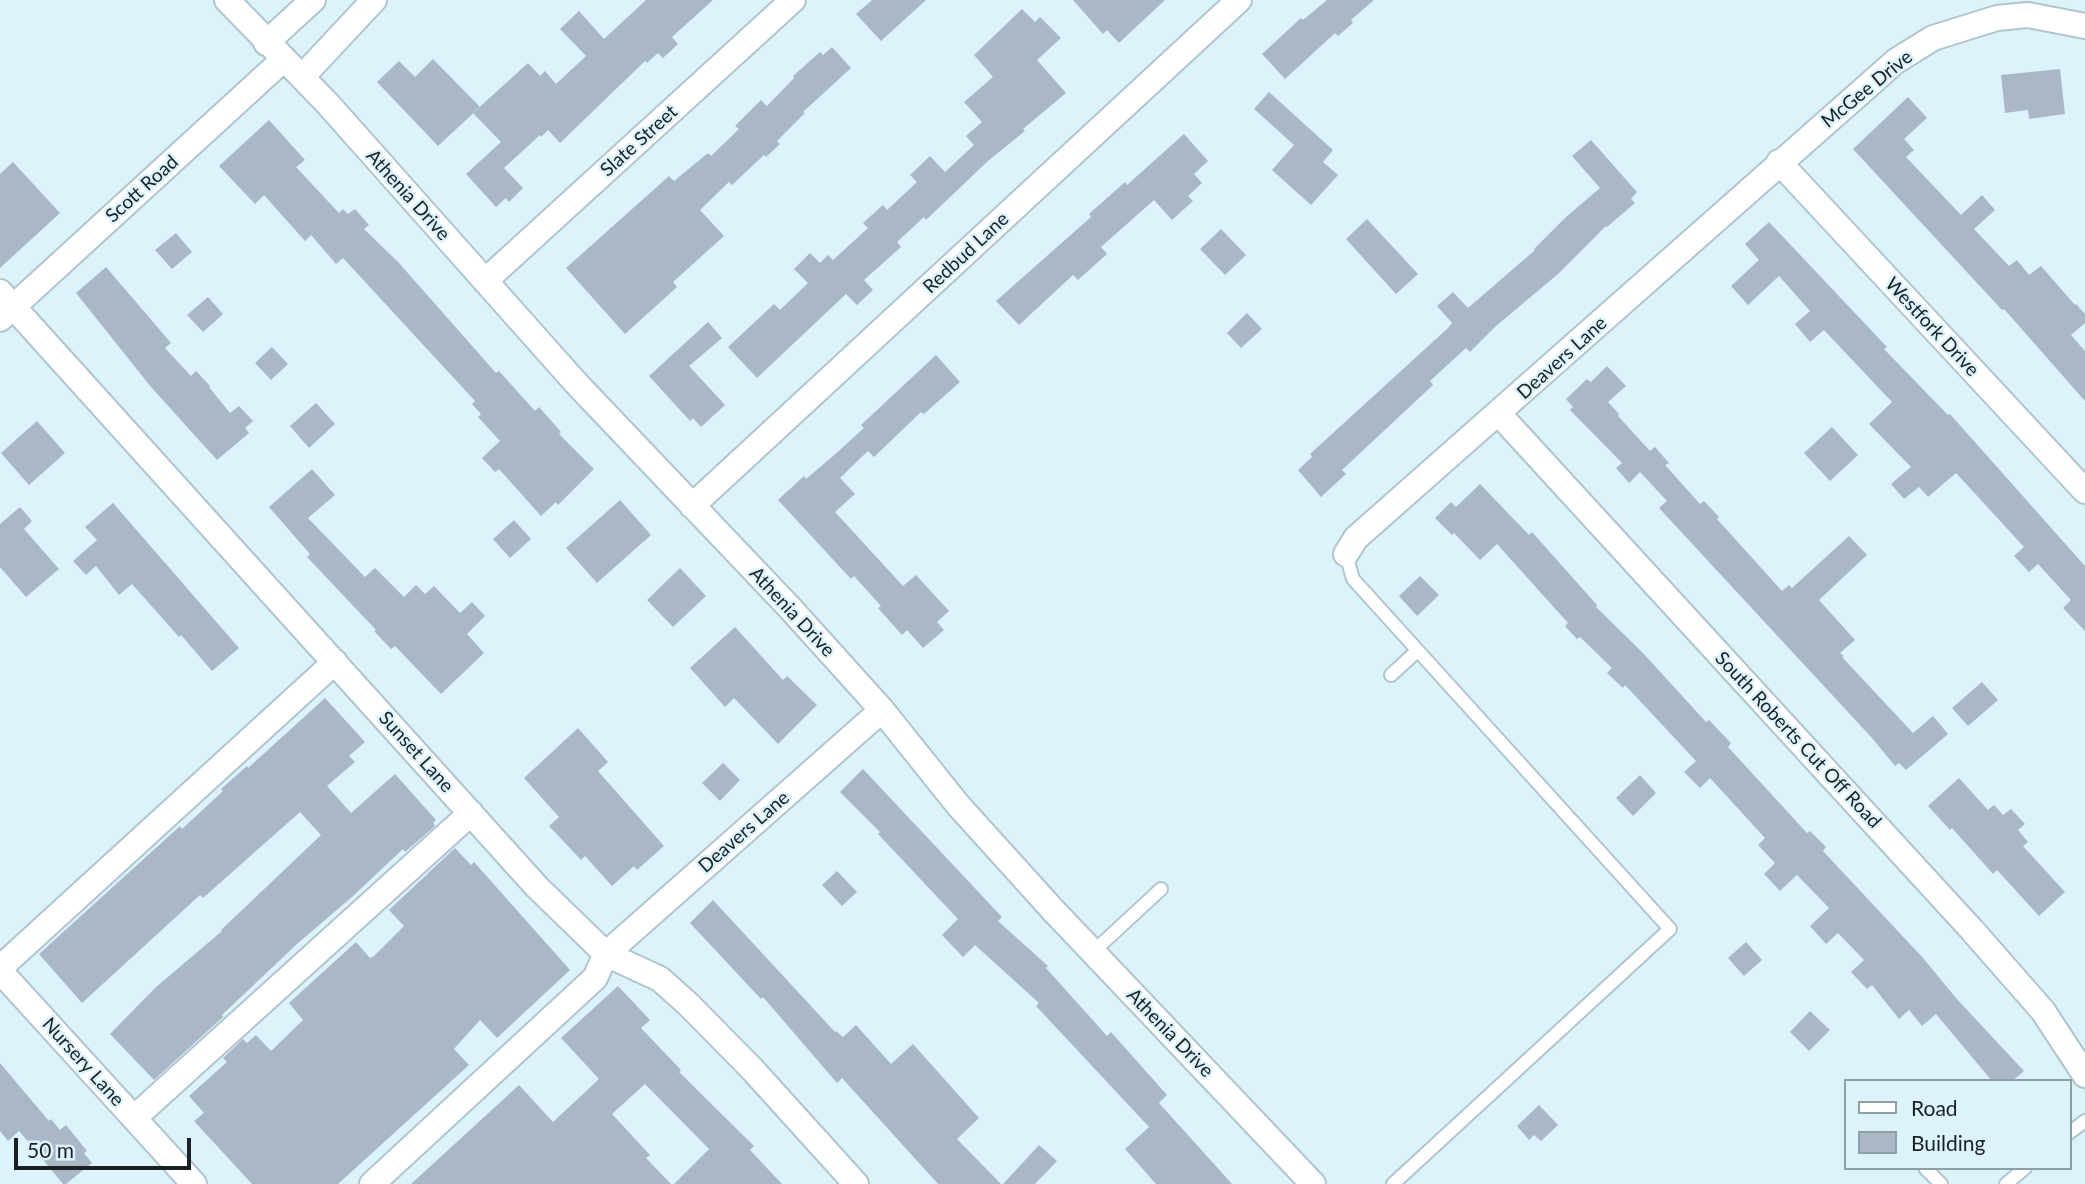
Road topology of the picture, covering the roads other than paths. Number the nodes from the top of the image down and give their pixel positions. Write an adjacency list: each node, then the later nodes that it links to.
1 (227, 0): 7 (street, Athenia Drive)
2 (313, 0): 7 (street, Scott Road)
3 (374, 0): 8 (street)
4 (793, 0): 10 (street, Slate Street)
5 (1239, 0): 14 (street, Redbud Lane)
6 (2085, 26): 9 (street, McGee Drive)
7 (275, 51): 8 (street, Athenia Drive); 11 (street, Scott Road)
8 (302, 77): 10 (street, Athenia Drive)
9 (1779, 162): 12 (street, Deavers Lane); 13 (street, Westfork Drive)
10 (485, 281): 14 (street, Athenia Drive)
11 (4, 306): 17 (street, Sunset Lane)
12 (1499, 414): 15 (street, Deavers Lane); 25 (street, South Roberts Cut Off Road)
13 (2085, 491)
14 (692, 506): 19 (street, Athenia Drive)
15 (1346, 554): 16 (lane)
16 (1418, 651): 18 (lane); 33 (lane)
17 (335, 662): 20 (street, Sunset Lane); 24 (street)
18 (1391, 674)
19 (882, 710): 22 (street, Athenia Drive); 23 (street, Deavers Lane)
20 (471, 813): 23 (street, Sunset Lane); 26 (street)
21 (1161, 889): 22 (lane)
22 (1093, 953): 32 (street, Athenia Drive)
23 (606, 954): 30 (street, Deavers Lane); 31 (street, Sunset Lane)
24 (0, 969): 26 (street, Nursery Lane)
25 (2085, 1075)
26 (134, 1118): 29 (street, Nursery Lane)
27 (1927, 1170): 34 (lane)
28 (2023, 1170): 35 (lane)
29 (194, 1184)
30 (372, 1184)
31 (856, 1184)
32 (1313, 1184)
33 (1393, 1184)
34 (1941, 1184)
35 (2006, 1184)

